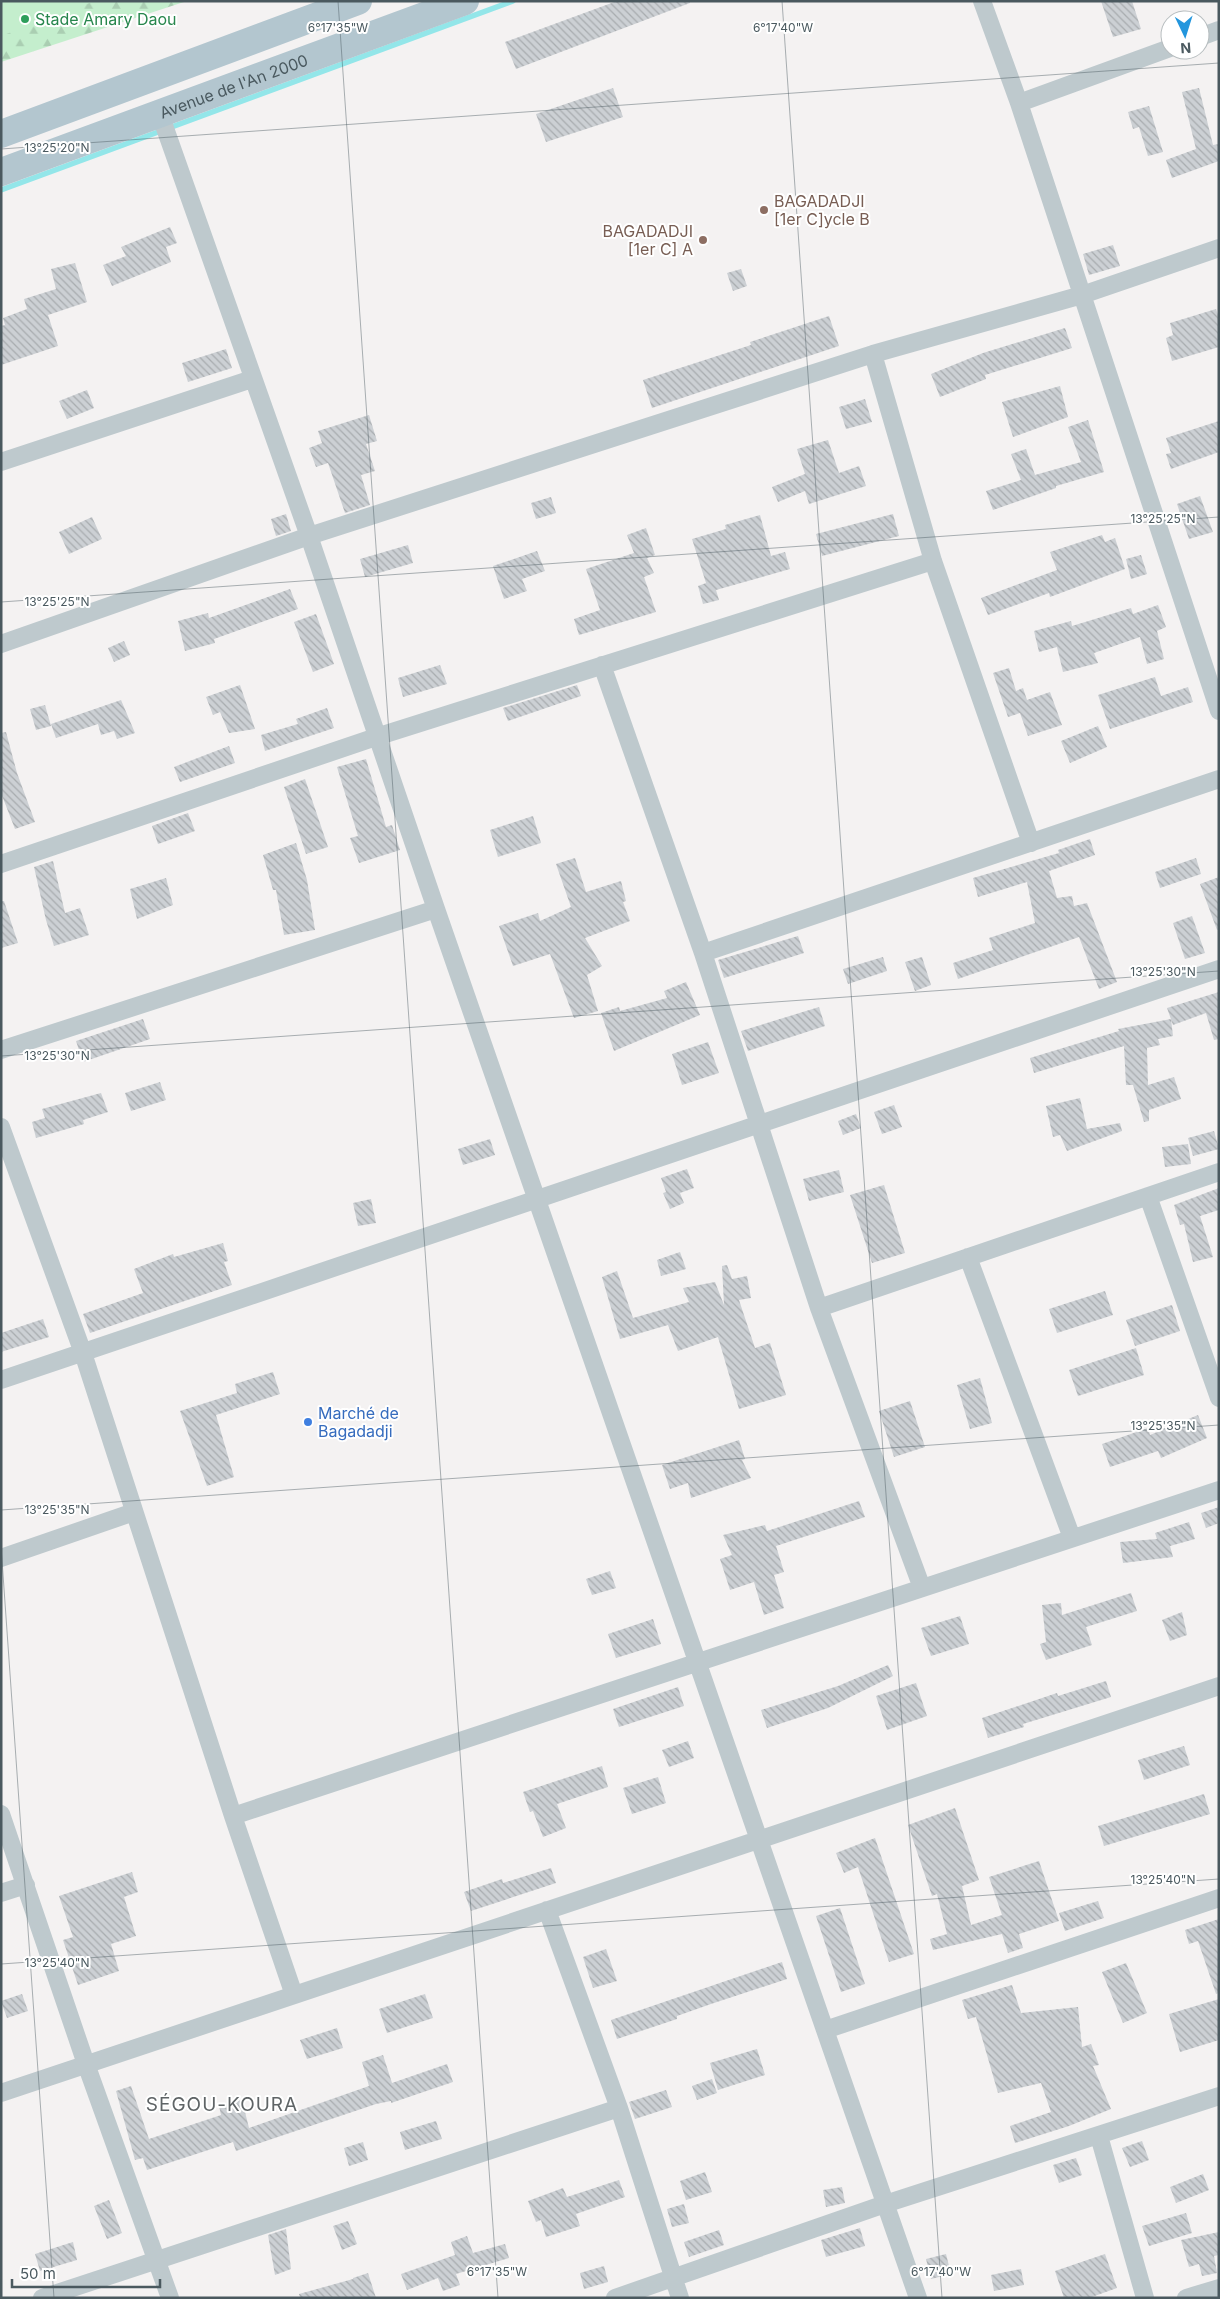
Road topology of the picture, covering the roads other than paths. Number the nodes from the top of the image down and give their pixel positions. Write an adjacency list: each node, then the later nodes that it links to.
1 (358, 1): 7 (main road)
2 (982, 1): 5 (street)
3 (457, 3): 6 (main road, Avenue de l'An 2000)
4 (1160, 52): 5 (street)
5 (1019, 103): 10 (street)
6 (160, 114): 8 (main road, Avenue de l'An 2000); 12 (street)
7 (1, 134)
8 (1, 172)
9 (1219, 248): 10 (street)
10 (1082, 295): 11 (street); 18 (street)
11 (873, 354): 14 (street); 15 (street)
12 (252, 379): 13 (street); 14 (street)
13 (1, 462)
14 (309, 536): 16 (street); 19 (street)
15 (933, 561): 17 (street); 21 (street)
16 (1, 644)
17 (602, 665): 19 (street); 24 (street)
18 (1219, 711)
19 (376, 737): 22 (street); 23 (street)
20 (1219, 779): 21 (street)
21 (1031, 843): 24 (street)
22 (1, 864)
23 (436, 909): 26 (street); 31 (street)
24 (703, 953): 27 (street)
25 (1219, 969): 27 (street)
26 (1, 1050)
27 (760, 1124): 31 (street); 33 (street)
28 (1, 1127): 34 (street)
29 (1219, 1172): 30 (street)
30 (1148, 1196): 32 (street); 36 (street)
31 (537, 1200): 34 (street); 42 (street)
32 (968, 1257): 33 (street); 39 (street)
33 (819, 1308): 41 (street)
34 (82, 1353): 35 (street); 38 (street)
35 (1, 1380)
36 (1219, 1398)
37 (1219, 1490): 39 (street)
38 (134, 1512): 40 (street); 45 (street)
39 (1072, 1538): 41 (street)
40 (1, 1558)
41 (922, 1588): 42 (street)
42 (697, 1663): 45 (street); 46 (street)
43 (1219, 1686): 46 (street)
44 (1, 1814): 47 (street)
45 (233, 1816): 51 (street)
46 (759, 1840): 50 (street); 52 (street)
47 (26, 1885): 48 (street); 53 (street)
48 (1, 1893)
49 (1219, 1898): 52 (street)
50 (547, 1910): 51 (street); 56 (street)
51 (294, 1995): 53 (street)
52 (825, 2030): 58 (street)
53 (86, 2064): 54 (street); 59 (street)
54 (1, 2093)
55 (1219, 2096): 57 (street)
56 (619, 2108): 59 (street); 60 (street)
57 (1099, 2136): 58 (street); 67 (street)
58 (885, 2204): 60 (street); 66 (street)
59 (158, 2260): 62 (street); 63 (street)
60 (675, 2278): 64 (street); 65 (street)
61 (1219, 2288): 68 (street)
62 (42, 2298)
63 (170, 2298)
64 (615, 2298)
65 (680, 2298)
66 (918, 2298)
67 (1145, 2298)
68 (1186, 2298)

